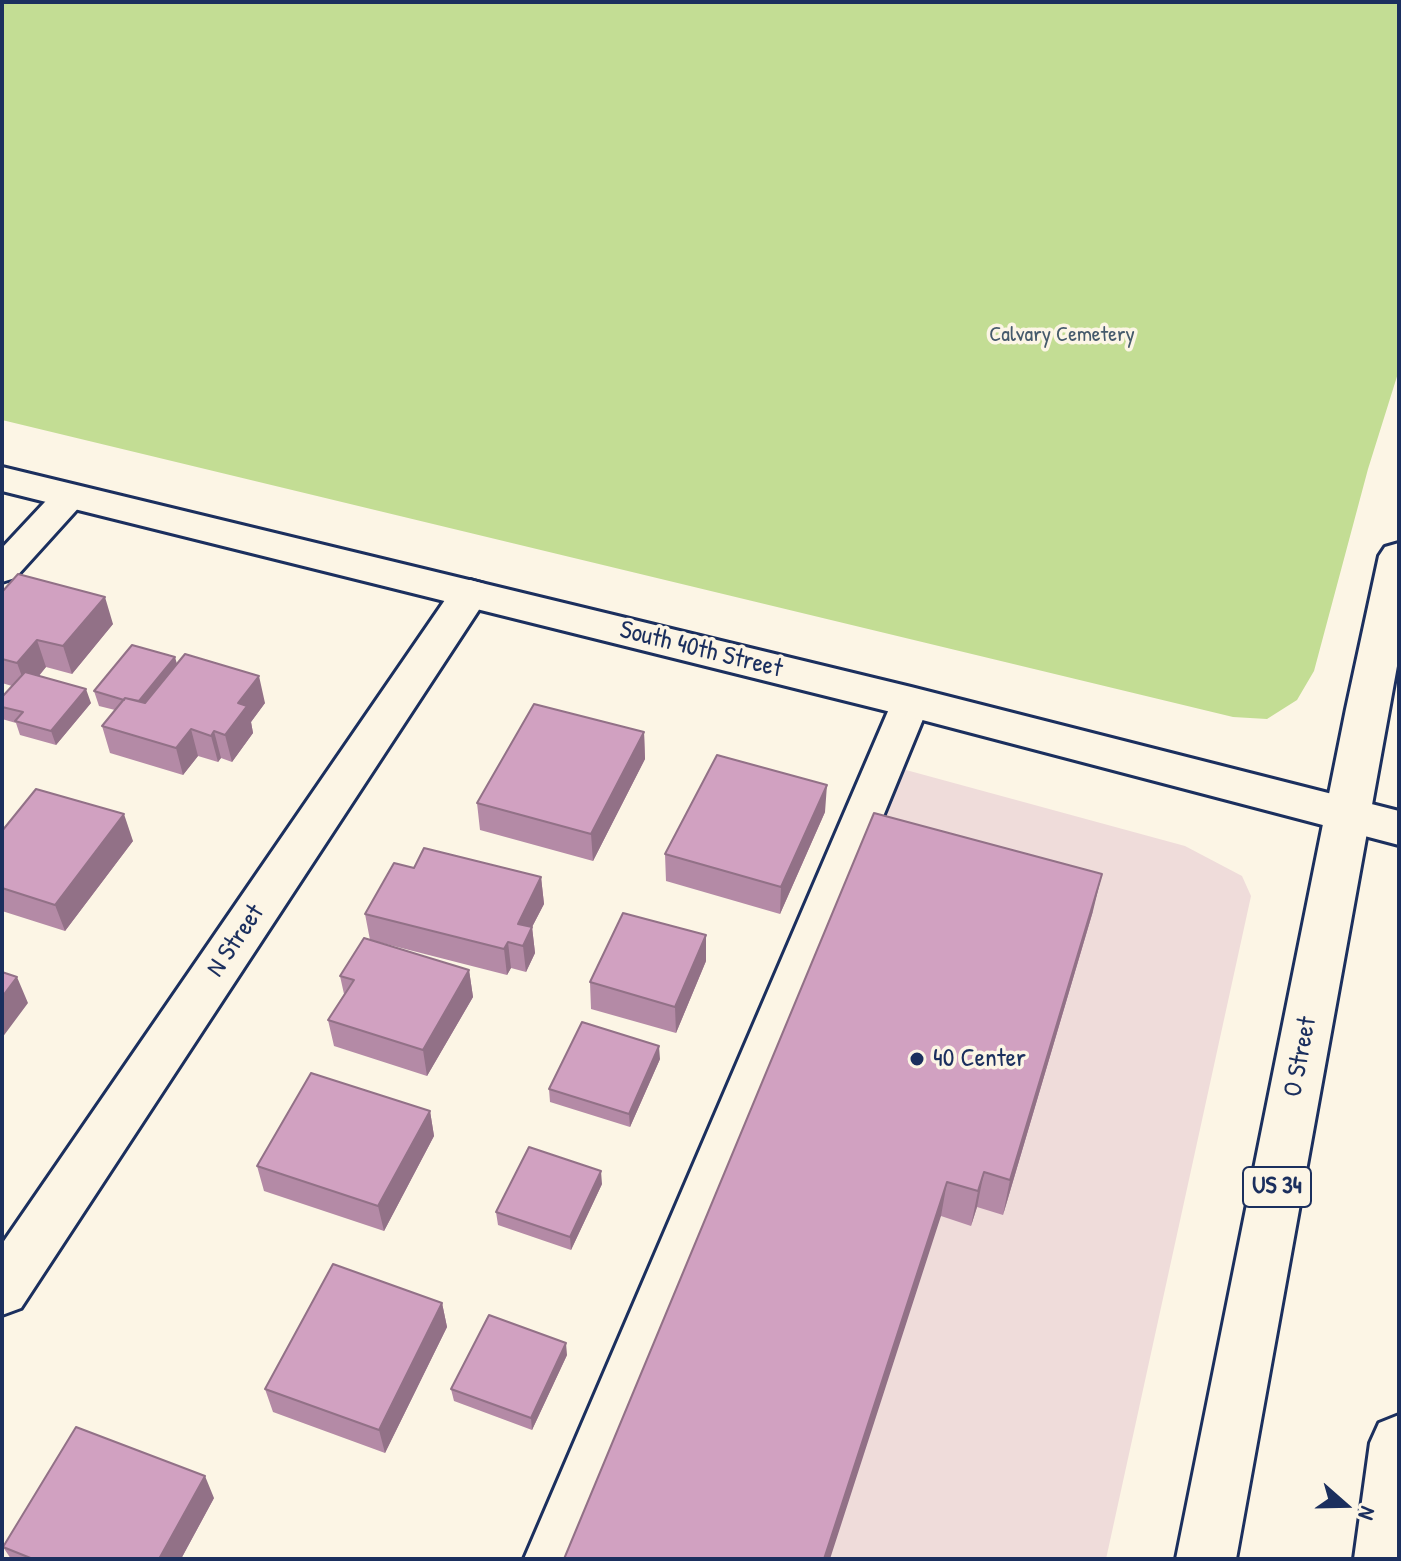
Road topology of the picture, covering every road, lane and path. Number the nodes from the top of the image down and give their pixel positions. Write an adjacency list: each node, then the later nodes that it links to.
1 (2, 479): 2 (main road, South 40th Street)
2 (70, 496): 4 (lane); 5 (main road, South 40th Street)
3 (1399, 556): 7 (main road, O Street / US 34)
4 (2, 570)
5 (470, 593): 6 (main road, South 40th Street); 9 (main road, N Street)
6 (911, 702): 7 (main road, South 40th Street); 11 (lane)
7 (1347, 815): 8 (main road, South 40th Street); 12 (main road, O Street / US 34)
8 (1399, 828)
9 (2, 1290)
10 (1399, 1443): 13 (main road)
11 (551, 1559)
12 (1206, 1559)
13 (1384, 1559)

